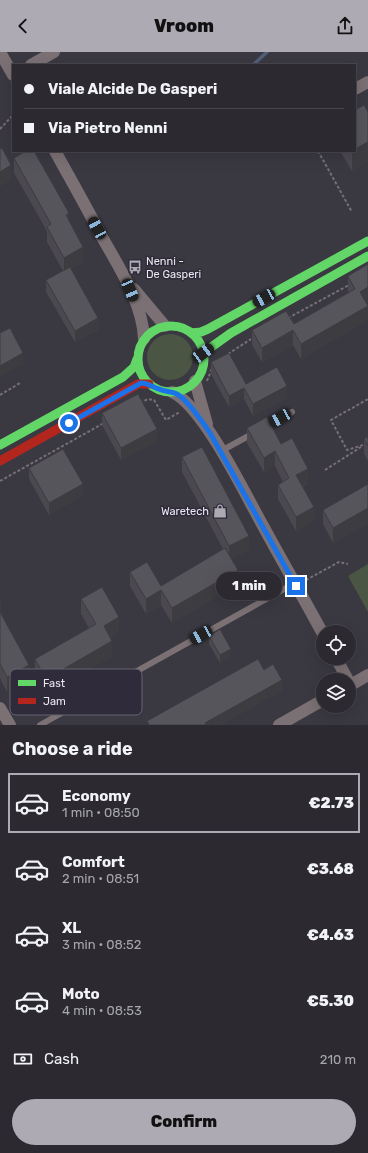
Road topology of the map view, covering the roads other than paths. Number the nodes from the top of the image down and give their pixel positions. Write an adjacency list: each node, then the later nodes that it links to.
1 (0, 52): 4 (street)
2 (54, 52): 3 (street)
3 (33, 64)
4 (12, 73)
5 (56, 152): 8 (street)
6 (368, 241): 10 (street)
7 (368, 256): 12 (street)
8 (126, 279): 9 (street); 11 (street)
9 (165, 326): 10 (street); 11 (street)
10 (192, 333): 12 (street)
11 (144, 339): 13 (street)
12 (203, 353): 14 (street)
13 (137, 359): 15 (street); 19 (street)
14 (195, 382): 16 (street); 18 (street)
15 (149, 384): 16 (street); 21 (street)
16 (172, 392): 18 (street)
17 (292, 412): 20 (lane)
18 (210, 433): 20 (street)
19 (0, 445)
20 (221, 451): 22 (street)
21 (0, 461)
22 (295, 584): 23 (street); 24 (lane)
23 (318, 625)
24 (141, 669)
25 (368, 675): 26 (street)
26 (356, 680)
27 (316, 704): 32 (street)
28 (0, 708): 30 (street)
29 (58, 715): 31 (lane)
30 (10, 725)
31 (40, 725)
32 (279, 725)

